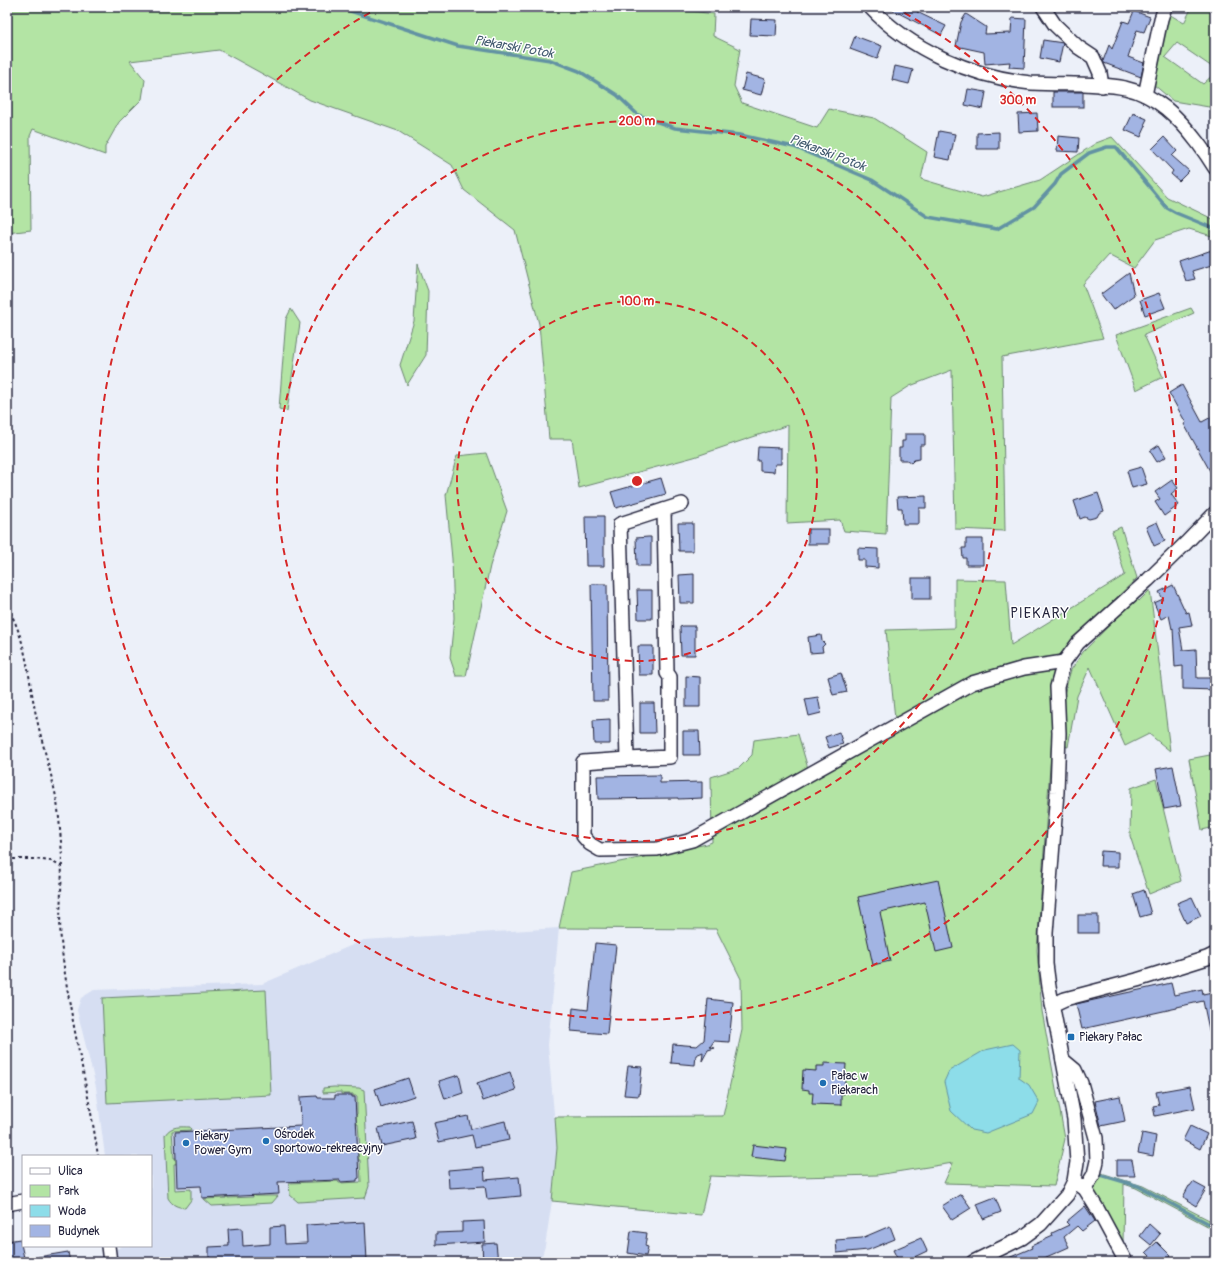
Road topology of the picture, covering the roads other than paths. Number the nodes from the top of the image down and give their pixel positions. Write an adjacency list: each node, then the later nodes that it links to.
1 (870, 7): 4 (street)
2 (1043, 7): 4 (street)
3 (1166, 7): 5 (street)
4 (1102, 86): 5 (street)
5 (1145, 95): 6 (street)
6 (1215, 168)
7 (682, 504): 8 (street)
8 (664, 510): 11 (street); 11 (street)
9 (1215, 513): 10 (street)
10 (1064, 662): 11 (street); 13 (street)
11 (627, 759)
12 (1215, 954): 13 (street)
13 (1052, 1005): 14 (street)
14 (1063, 1060): 15 (street); 15 (street)
15 (1079, 1185): 20 (street); 21 (street)
16 (22, 1201): 17 (street)
17 (7, 1204)
18 (108, 1247): 19 (street)
19 (110, 1262)
20 (973, 1262)
21 (1126, 1262)

